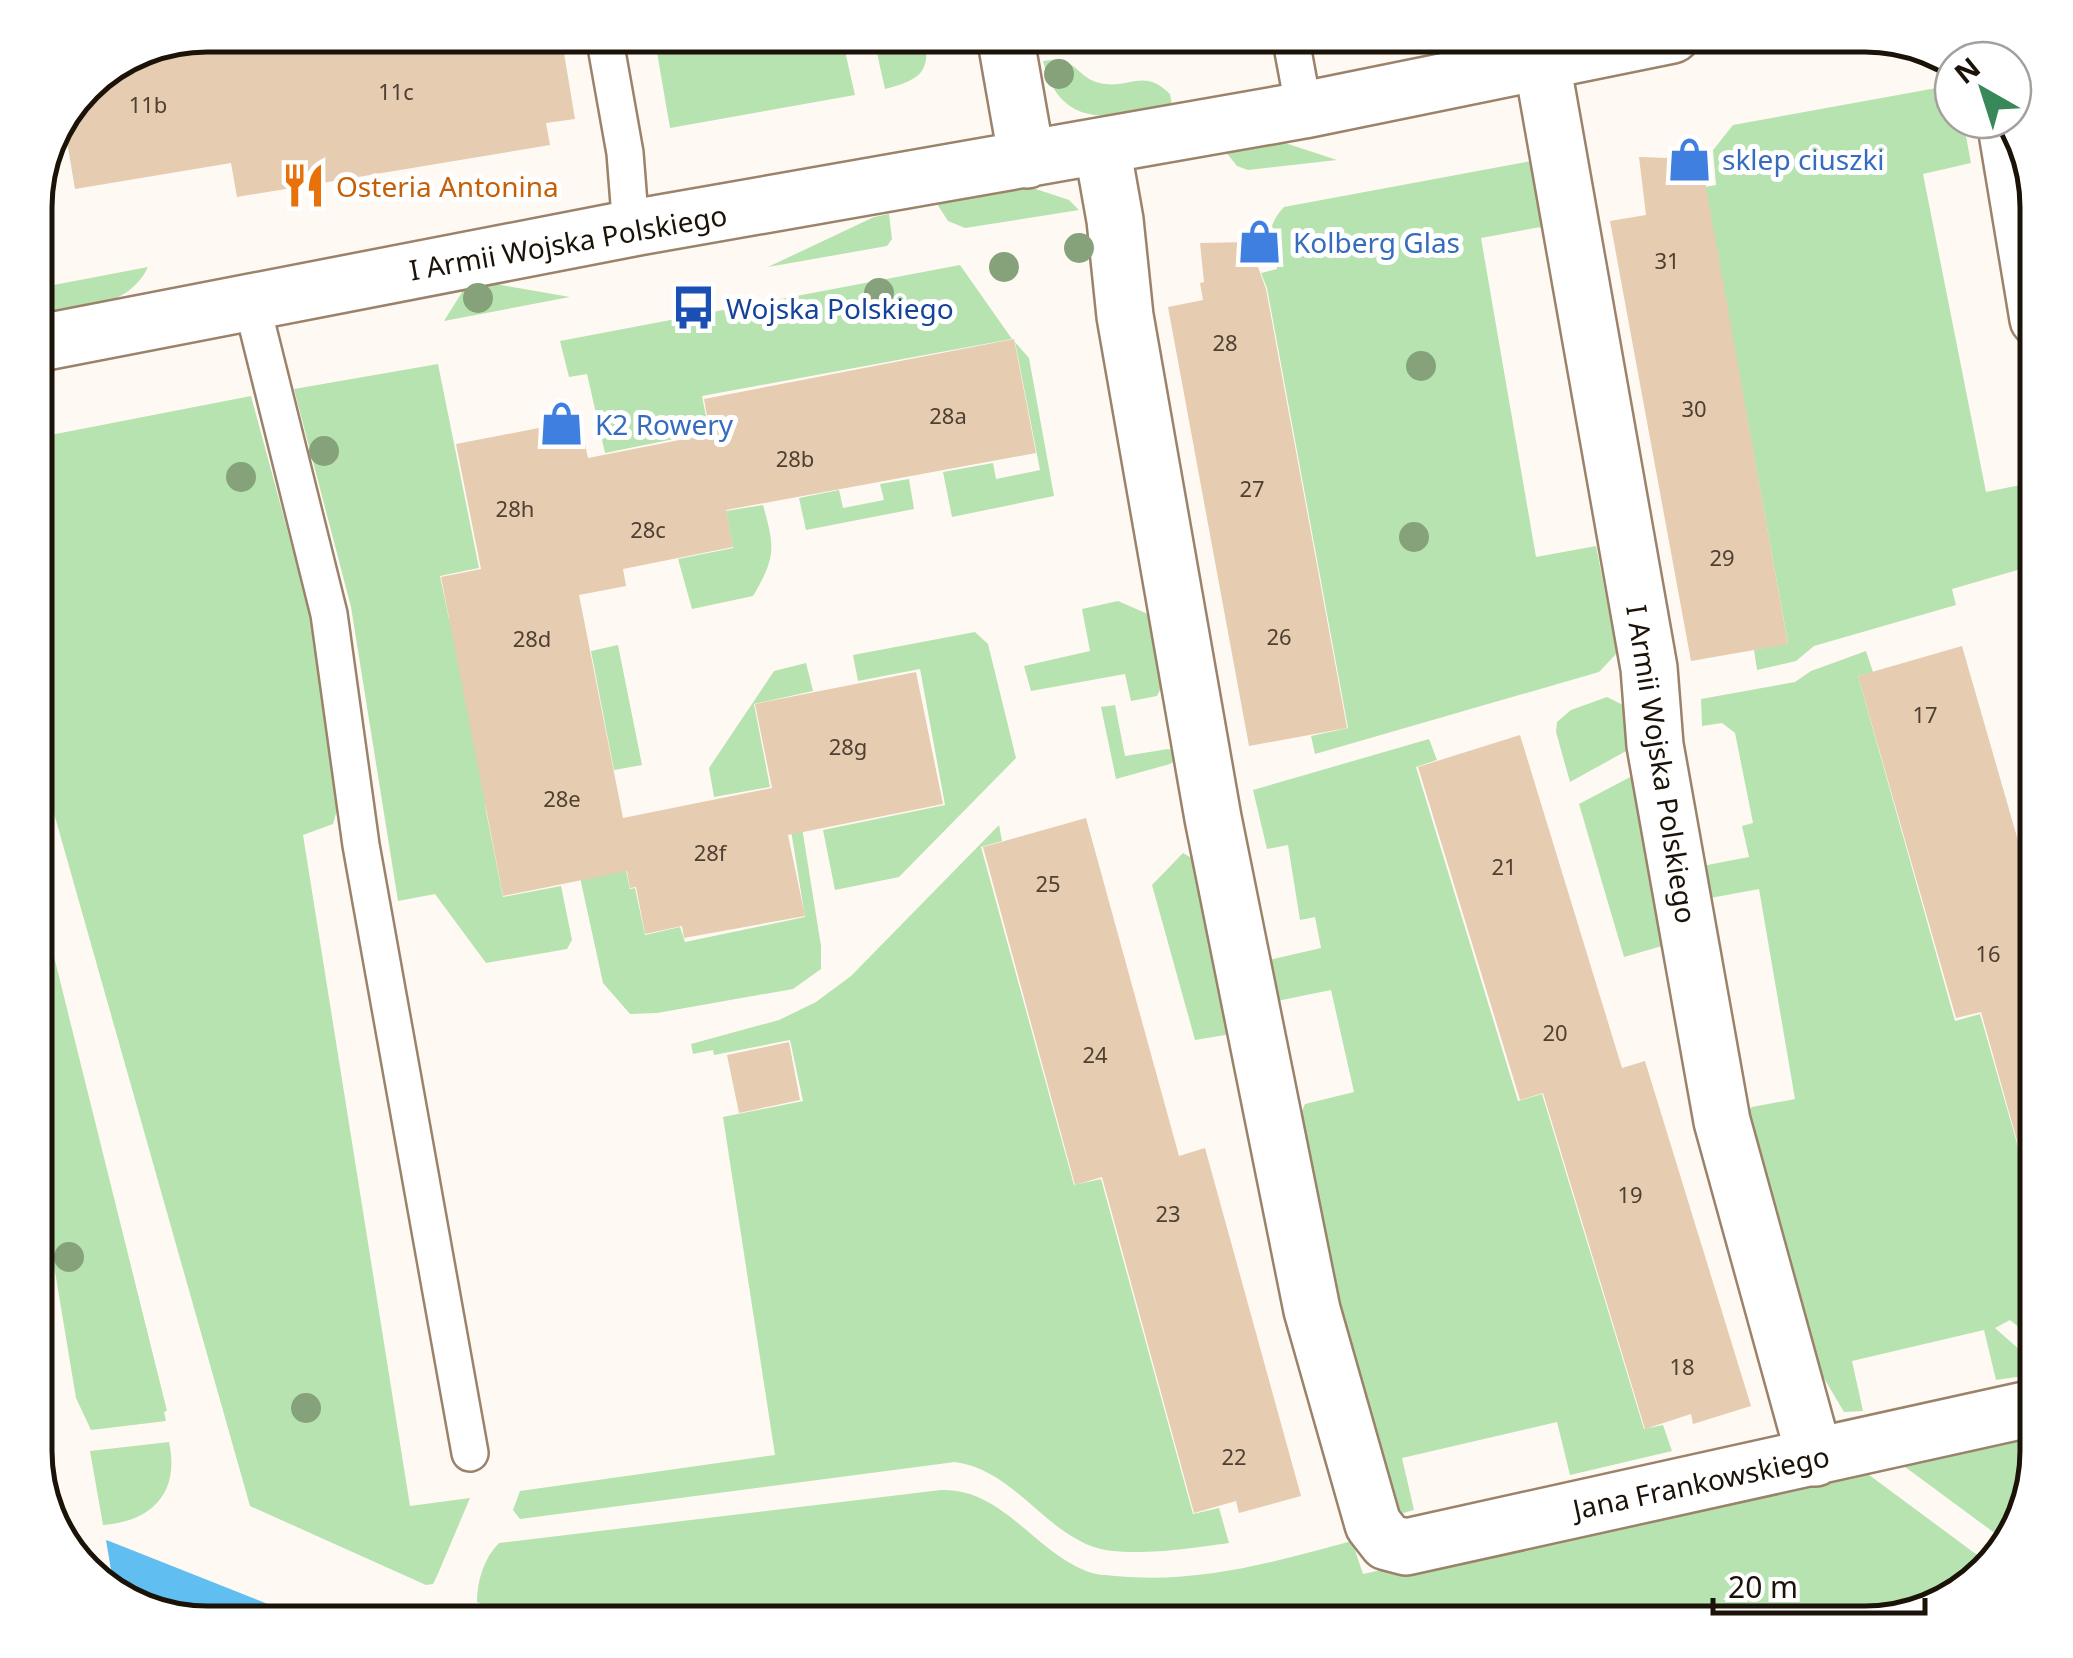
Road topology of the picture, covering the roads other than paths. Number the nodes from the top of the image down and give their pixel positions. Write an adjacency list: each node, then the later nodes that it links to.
1 (607, 52): 11 (lane)
2 (1008, 52): 9 (street)
3 (1293, 52): 6 (lane)
4 (1593, 52): 5 (street, I Armii Wojska Polskiego)
5 (1542, 63): 6 (street, I Armii Wojska Polskiego); 16 (street, I Armii Wojska Polskiego)
6 (1304, 110): 7 (street, I Armii Wojska Polskiego)
7 (1102, 147): 9 (street, I Armii Wojska Polskiego); 16 (street, Jana Frankowskiego)
8 (2010, 153): 10 (street)
9 (1027, 160): 11 (street, I Armii Wojska Polskiego)
10 (2020, 210)
11 (638, 228): 13 (street, I Armii Wojska Polskiego)
12 (258, 329): 15 (lane)
13 (53, 341)
14 (2020, 1411): 16 (street, Jana Frankowskiego)
15 (470, 1453)
16 (1815, 1458)

